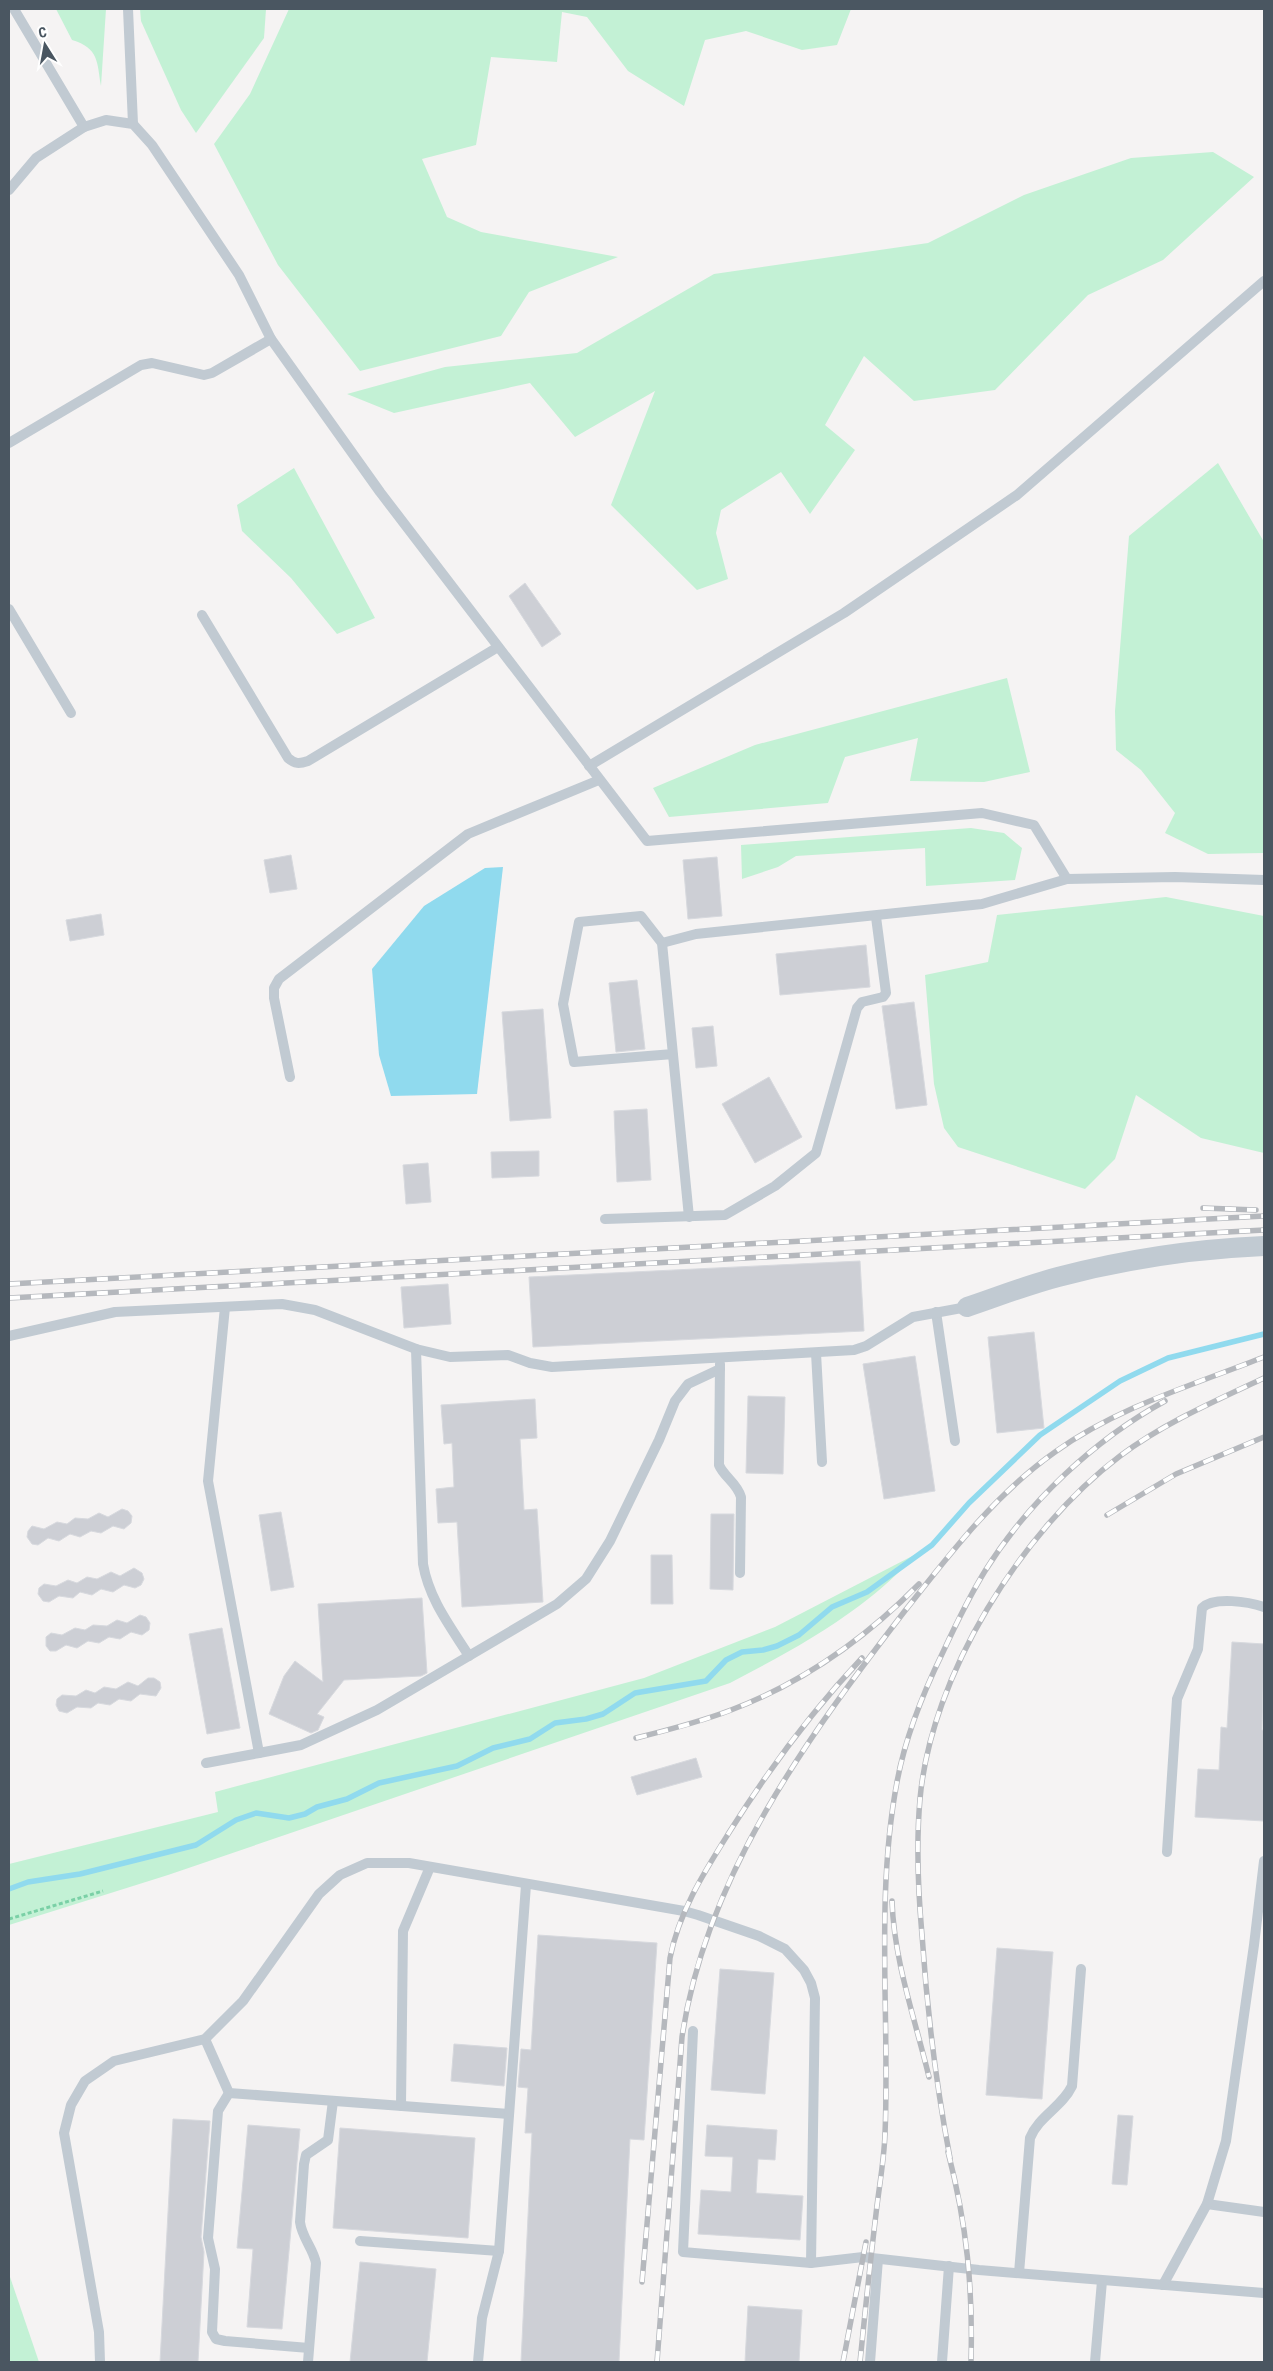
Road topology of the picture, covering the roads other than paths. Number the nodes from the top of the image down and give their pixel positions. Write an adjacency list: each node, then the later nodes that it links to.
1 (128, 9): 3 (lane)
2 (13, 13): 4 (lane)
3 (133, 124): 4 (lane); 7 (lane)
4 (84, 127): 5 (lane)
5 (9, 190)
6 (1264, 281): 13 (lane)
7 (271, 339): 8 (lane); 11 (lane)
8 (9, 443)
9 (9, 609): 12 (lane)
10 (202, 614): 11 (lane)
11 (498, 647): 13 (lane)
12 (71, 712)
13 (589, 766): 14 (lane)
14 (599, 780): 15 (lane); 20 (lane)
15 (1067, 879): 16 (lane); 17 (lane)
16 (1264, 880)
17 (876, 917): 18 (lane); 21 (lane)
18 (662, 943): 19 (lane); 19 (lane)
19 (673, 1054): 21 (lane)
20 (290, 1077)
21 (689, 1218): 22 (lane)
22 (605, 1220)
23 (1264, 1246): 25 (street)
24 (225, 1307): 27 (lane); 28 (lane); 37 (lane)
25 (967, 1307): 26 (lane)
26 (936, 1312): 29 (lane); 32 (lane)
27 (9, 1336)
28 (416, 1349): 30 (lane); 36 (lane)
29 (816, 1353): 30 (lane); 33 (lane)
30 (720, 1358): 31 (lane)
31 (720, 1369): 34 (lane); 36 (lane)
32 (955, 1441)
33 (822, 1462)
34 (740, 1573)
35 (1264, 1608): 39 (lane)
36 (469, 1656): 37 (lane)
37 (259, 1753): 38 (lane)
38 (206, 1763)
39 (1167, 1852)
40 (1263, 1866): 50 (lane)
41 (430, 1867): 42 (lane); 45 (lane); 48 (lane)
42 (526, 1885): 49 (lane); 55 (lane)
43 (1082, 1969): 57 (lane)
44 (693, 2031): 55 (lane)
45 (205, 2039): 46 (lane); 62 (lane)
46 (229, 2093): 47 (lane); 61 (lane)
47 (333, 2101): 48 (lane); 61 (lane)
48 (401, 2106): 49 (lane)
49 (509, 2114): 53 (lane)
50 (1207, 2204): 51 (lane); 59 (lane)
51 (1264, 2212)
52 (360, 2241): 53 (lane)
53 (499, 2251): 64 (lane)
54 (878, 2259): 55 (lane); 56 (lane); 65 (lane)
55 (811, 2263)
56 (949, 2266): 57 (lane); 66 (lane)
57 (1019, 2273): 58 (lane)
58 (1102, 2281): 59 (lane); 67 (lane)
59 (1163, 2285): 60 (lane)
60 (1264, 2293)
61 (309, 2348): 63 (lane)
62 (100, 2362)
63 (308, 2362)
64 (478, 2362)
65 (870, 2362)
66 (942, 2362)
67 (1095, 2362)

